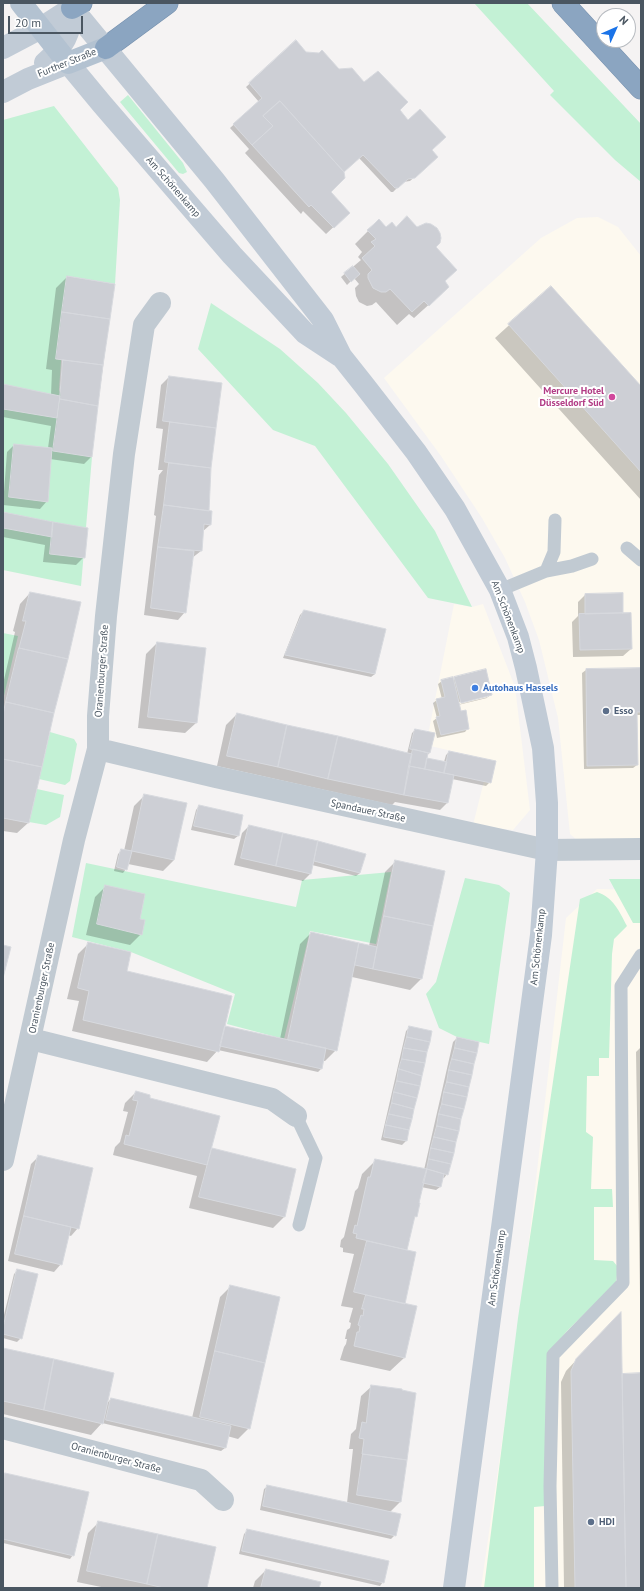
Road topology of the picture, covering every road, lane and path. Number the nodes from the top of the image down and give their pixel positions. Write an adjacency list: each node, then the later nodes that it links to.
1 (21, 3): 5 (main road, Am Schönenkamp)
2 (167, 3): 7 (highway)
3 (563, 3): 9 (highway)
4 (74, 5): 5 (main road); 7 (main road, Am Schönenkamp); 8 (main road, Further Straße)
5 (41, 28): 6 (main road); 8 (main road, Am Schönenkamp)
6 (3, 48)
7 (106, 48): 8 (main road, Further Straße); 12 (main road, Am Schönenkamp)
8 (63, 57): 10 (main road, Further Straße); 12 (main road, Am Schönenkamp)
9 (641, 88)
10 (3, 92)
11 (160, 303): 19 (street, Oranienburger Straße)
12 (341, 356): 18 (main road, Am Schönenkamp)
13 (555, 520): 17 (lane)
14 (628, 548): 16 (lane)
15 (592, 559): 17 (lane)
16 (641, 560)
17 (546, 571): 18 (lane)
18 (500, 590): 21 (main road, Am Schönenkamp)
19 (98, 749): 21 (street, Spandauer Straße); 23 (street, Oranienburger Straße)
20 (641, 849): 21 (street, Spandauer Straße)
21 (548, 850): 29 (main road, Am Schönenkamp)
22 (641, 955): 30 (lane)
23 (31, 1039): 24 (street, Oranienburger Straße); 25 (street, Oranienburger Straße)
24 (296, 1116): 26 (lane)
25 (3, 1160)
26 (300, 1225)
27 (3, 1428): 28 (street, Oranienburger Straße)
28 (223, 1500)
29 (454, 1588)
30 (552, 1588)

